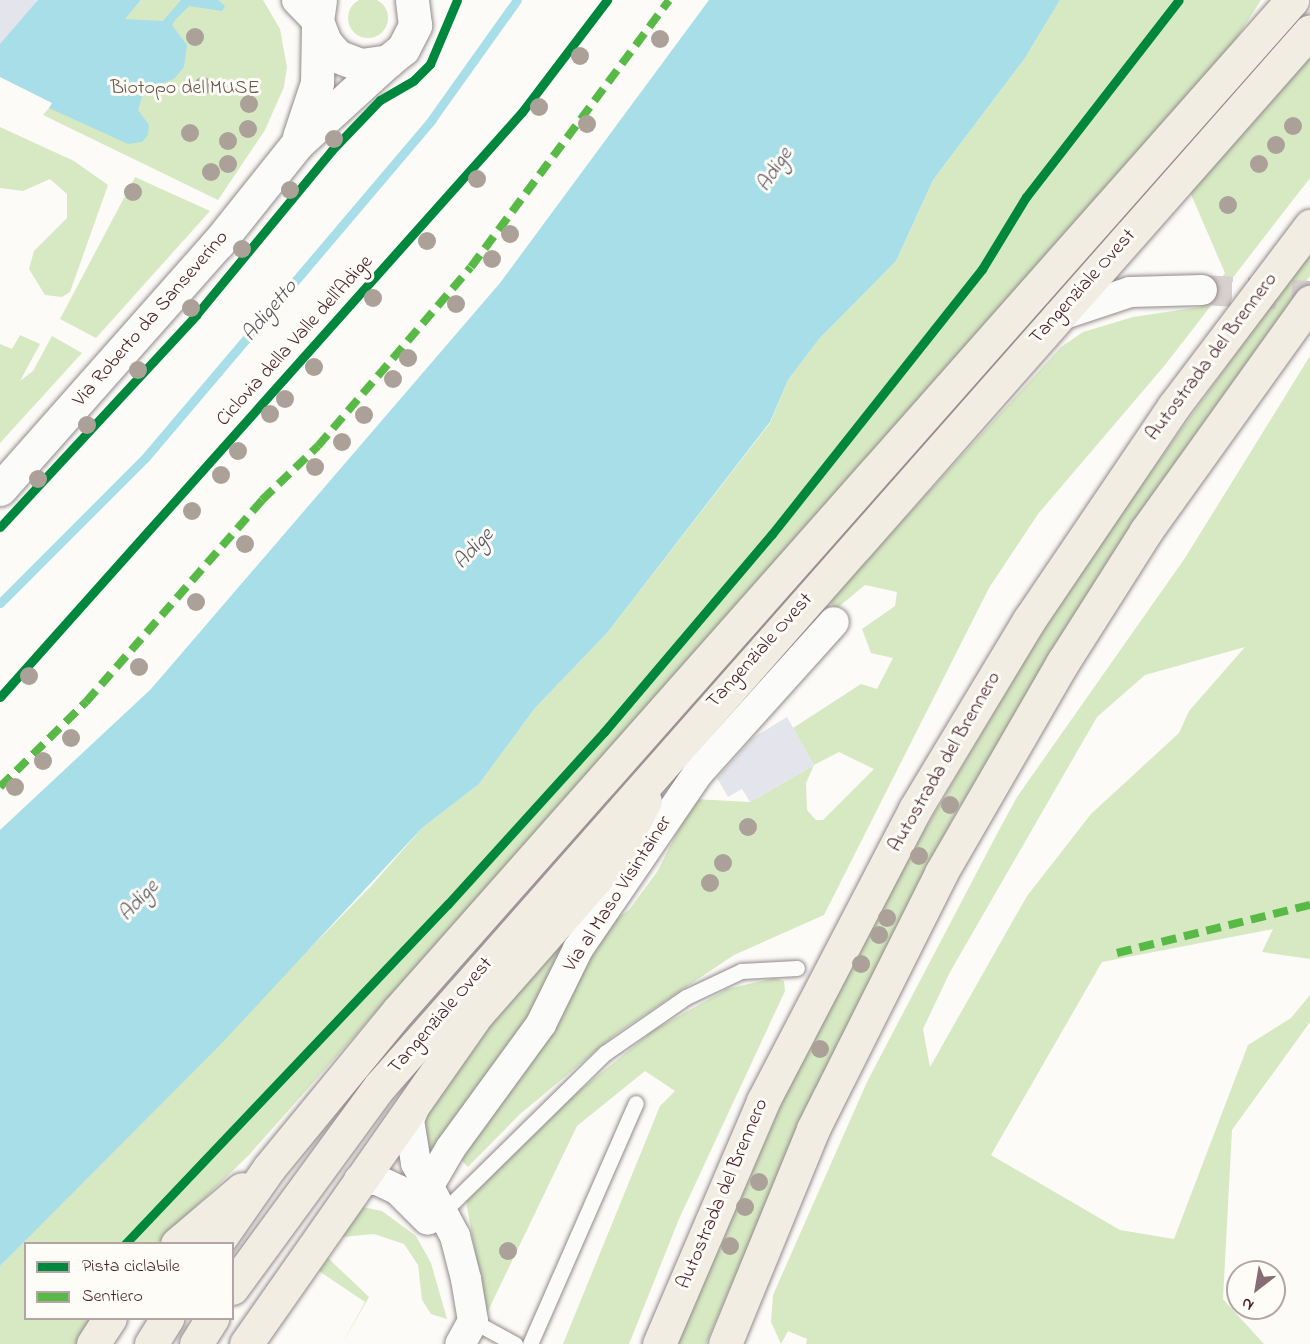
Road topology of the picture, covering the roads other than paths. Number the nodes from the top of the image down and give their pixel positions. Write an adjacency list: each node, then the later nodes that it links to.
1 (412, 0): 6 (street)
2 (436, 0): 6 (street)
3 (1293, 0): 19 (highway, Tangenziale Ovest)
4 (313, 12): 7 (street); 8 (street, Via Roberto da Sanseverino)
5 (1310, 31): 12 (highway, Tangenziale Ovest)
6 (412, 34): 7 (street, Via Roberto da Sanseverino)
7 (388, 61): 8 (street, Via Roberto da Sanseverino)
8 (297, 144): 13 (street, Via Roberto da Sanseverino)
9 (1310, 226): 35 (highway, Autostrada del Brennero)
10 (1202, 290): 12 (street)
11 (1310, 302): 36 (highway)
12 (1058, 316): 15 (highway, Tangenziale Ovest)
13 (0, 489)
14 (834, 622): 21 (street, Via al Maso Visintainer)
15 (672, 750): 17 (highway); 24 (highway, Tangenziale Ovest)
16 (797, 968): 21 (lane)
17 (418, 1098): 20 (highway); 21 (street)
18 (636, 1103): 34 (lane)
19 (269, 1168): 22 (highway); 23 (highway, Tangenziale Ovest)
20 (359, 1180): 21 (street); 32 (highway)
21 (430, 1201): 28 (street)
22 (179, 1242)
23 (217, 1242)
24 (234, 1285)
25 (109, 1320): 29 (highway)
26 (166, 1320): 30 (highway)
27 (211, 1320): 31 (highway)
28 (466, 1333): 33 (lane)
29 (93, 1344)
30 (151, 1344)
31 (196, 1344)
32 (246, 1344)
33 (515, 1344)
34 (530, 1344)
35 (659, 1344)
36 (724, 1344)

